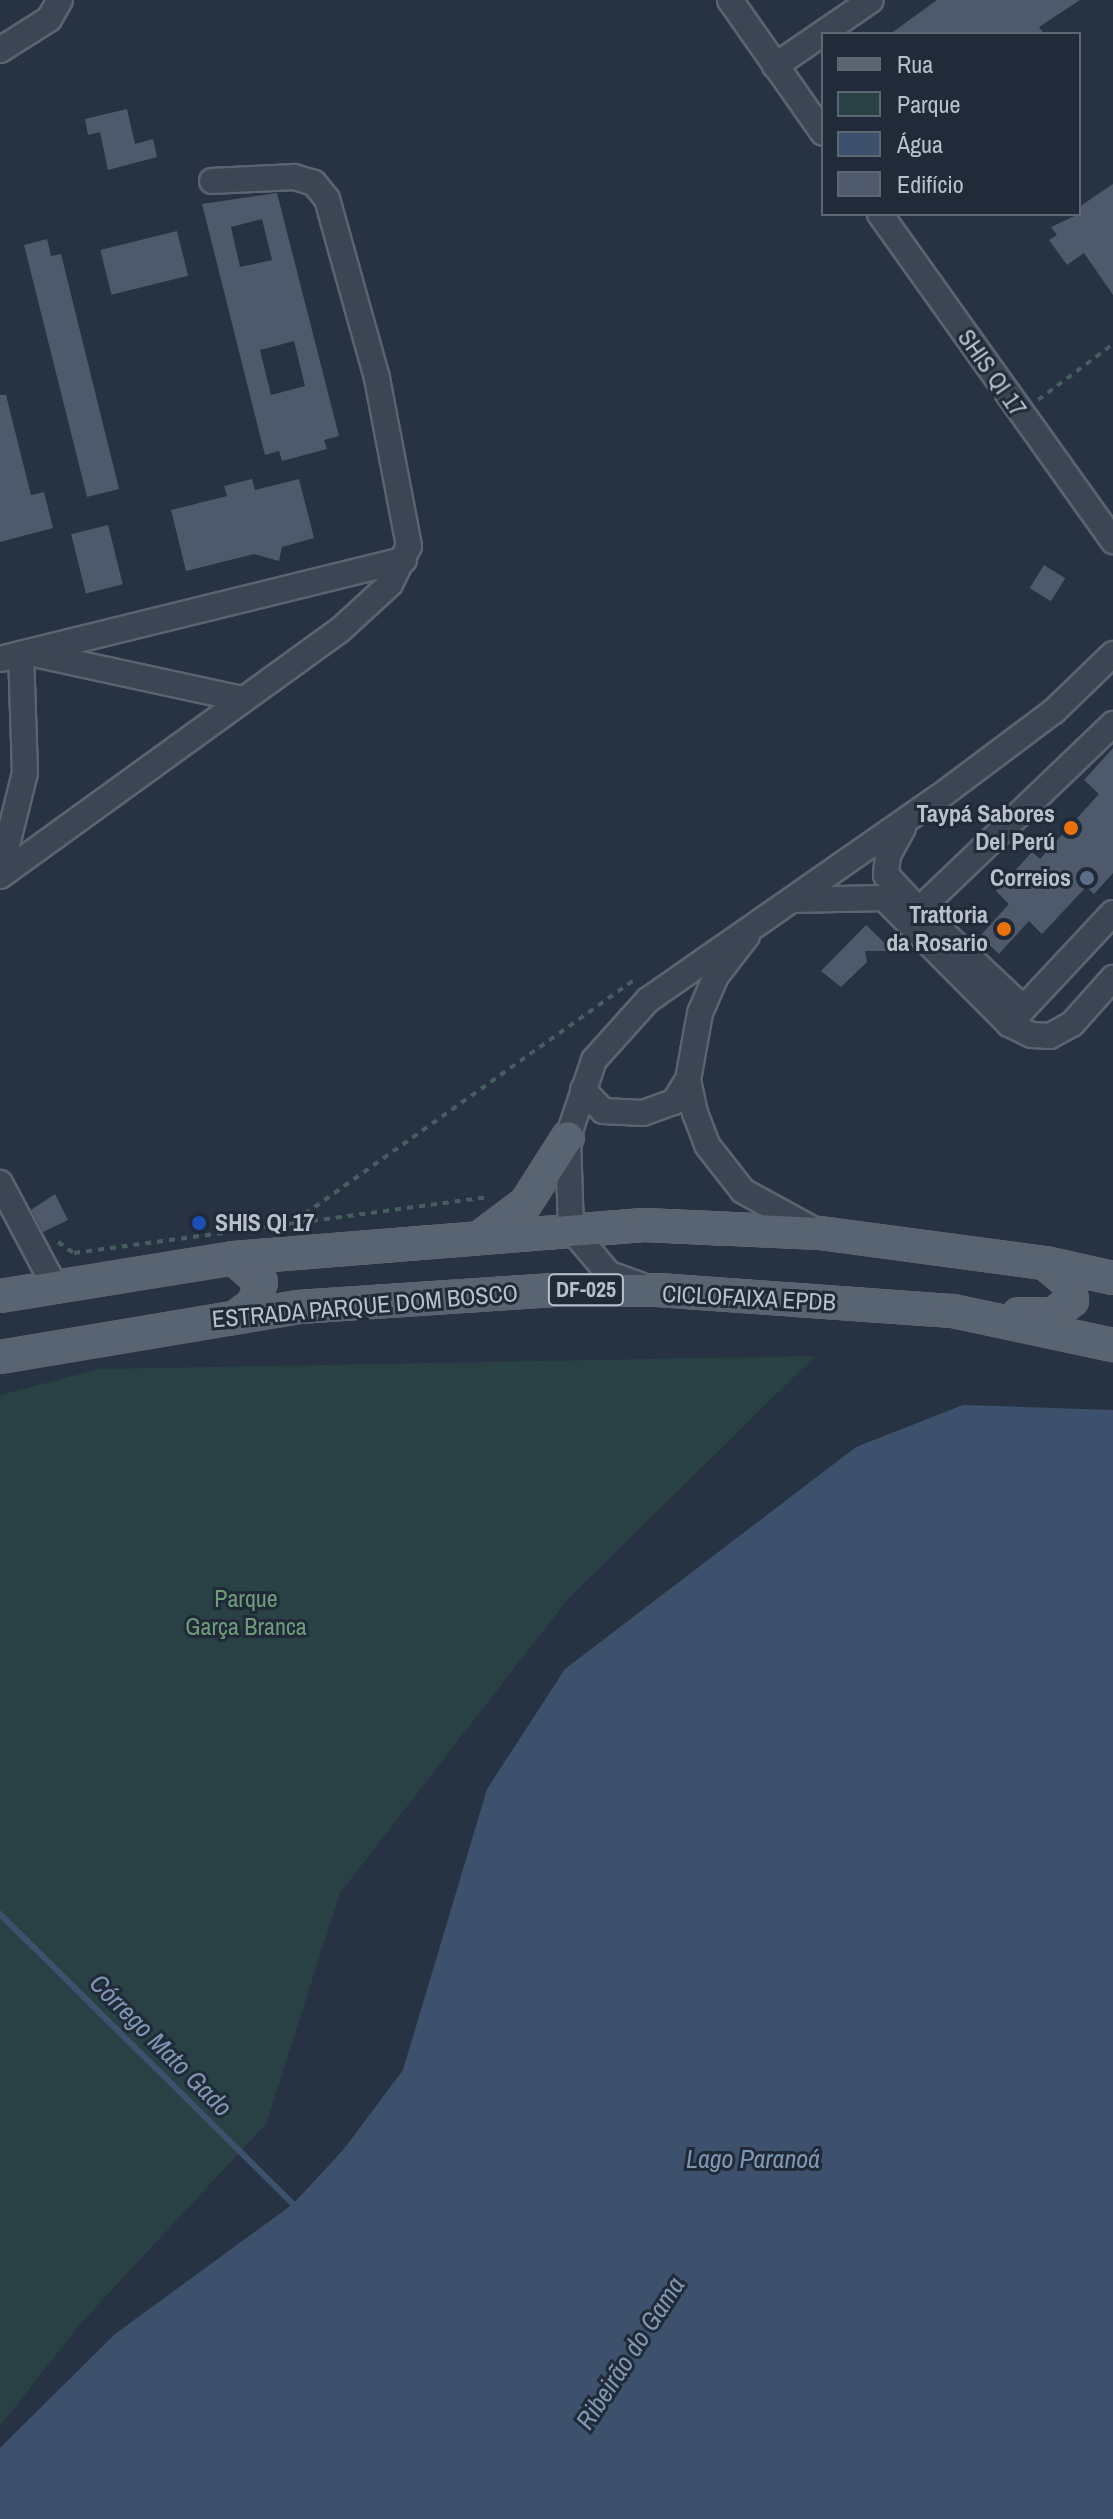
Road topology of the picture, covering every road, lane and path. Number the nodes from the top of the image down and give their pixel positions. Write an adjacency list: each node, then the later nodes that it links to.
1 (60, 0): 6 (street)
2 (730, 0): 7 (street)
3 (871, 0): 4 (street)
4 (824, 32)
5 (821, 34): 7 (street)
6 (0, 50)
7 (775, 66): 8 (street)
8 (821, 130)
9 (212, 181): 15 (street)
10 (881, 216): 12 (street, SHIS QI 17)
11 (1113, 344): 12 (path)
12 (1020, 413): 13 (street, SHIS QI 17)
13 (1108, 536): 14 (street, SHIS QI 17)
14 (1113, 556)
15 (404, 560): 17 (street); 19 (street)
16 (1113, 654): 20 (street)
17 (16, 656): 19 (street); 24 (street)
18 (1113, 678): 20 (street)
19 (243, 699): 24 (street)
20 (1054, 711): 22 (street)
21 (1113, 724): 27 (street)
22 (907, 821): 23 (street); 25 (street)
23 (859, 854): 25 (street); 26 (street)
24 (0, 875)
25 (881, 885): 26 (street); 27 (street); 32 (street)
26 (790, 900): 29 (street)
27 (919, 910): 32 (street)
28 (1113, 913): 32 (street)
29 (760, 919): 33 (street); 34 (street)
30 (646, 972): 38 (path)
31 (1113, 978): 32 (street)
32 (1016, 1016)
33 (688, 1080): 34 (street); 40 (street)
34 (583, 1090): 35 (street)
35 (568, 1137): 39 (street); 41 (main road)
36 (0, 1183): 42 (street)
37 (501, 1195): 38 (path)
38 (295, 1221): 42 (path)
39 (571, 1229): 40 (main road); 41 (main road); 48 (street)
40 (820, 1233): 45 (main road)
41 (484, 1235): 43 (main road)
42 (29, 1237): 47 (street)
43 (300, 1251): 44 (main road); 50 (main road)
44 (234, 1258): 47 (main road); 52 (main road)
45 (1045, 1263): 46 (main road); 51 (main road)
46 (1113, 1278)
47 (54, 1285): 49 (main road)
48 (658, 1290): 50 (main road, ESTRADA PARQUE DOM BOSCO / DF-025); 51 (main road, ESTRADA PARQUE DOM BOSCO / DF-025)
49 (0, 1296)
50 (298, 1307): 52 (main road, ESTRADA PARQUE DOM BOSCO / DF-025)
51 (953, 1311): 53 (main road, ESTRADA PARQUE DOM BOSCO / DF-025)
52 (239, 1315): 54 (main road, ESTRADA PARQUE DOM BOSCO / DF-025)
53 (1113, 1345)
54 (0, 1357)

